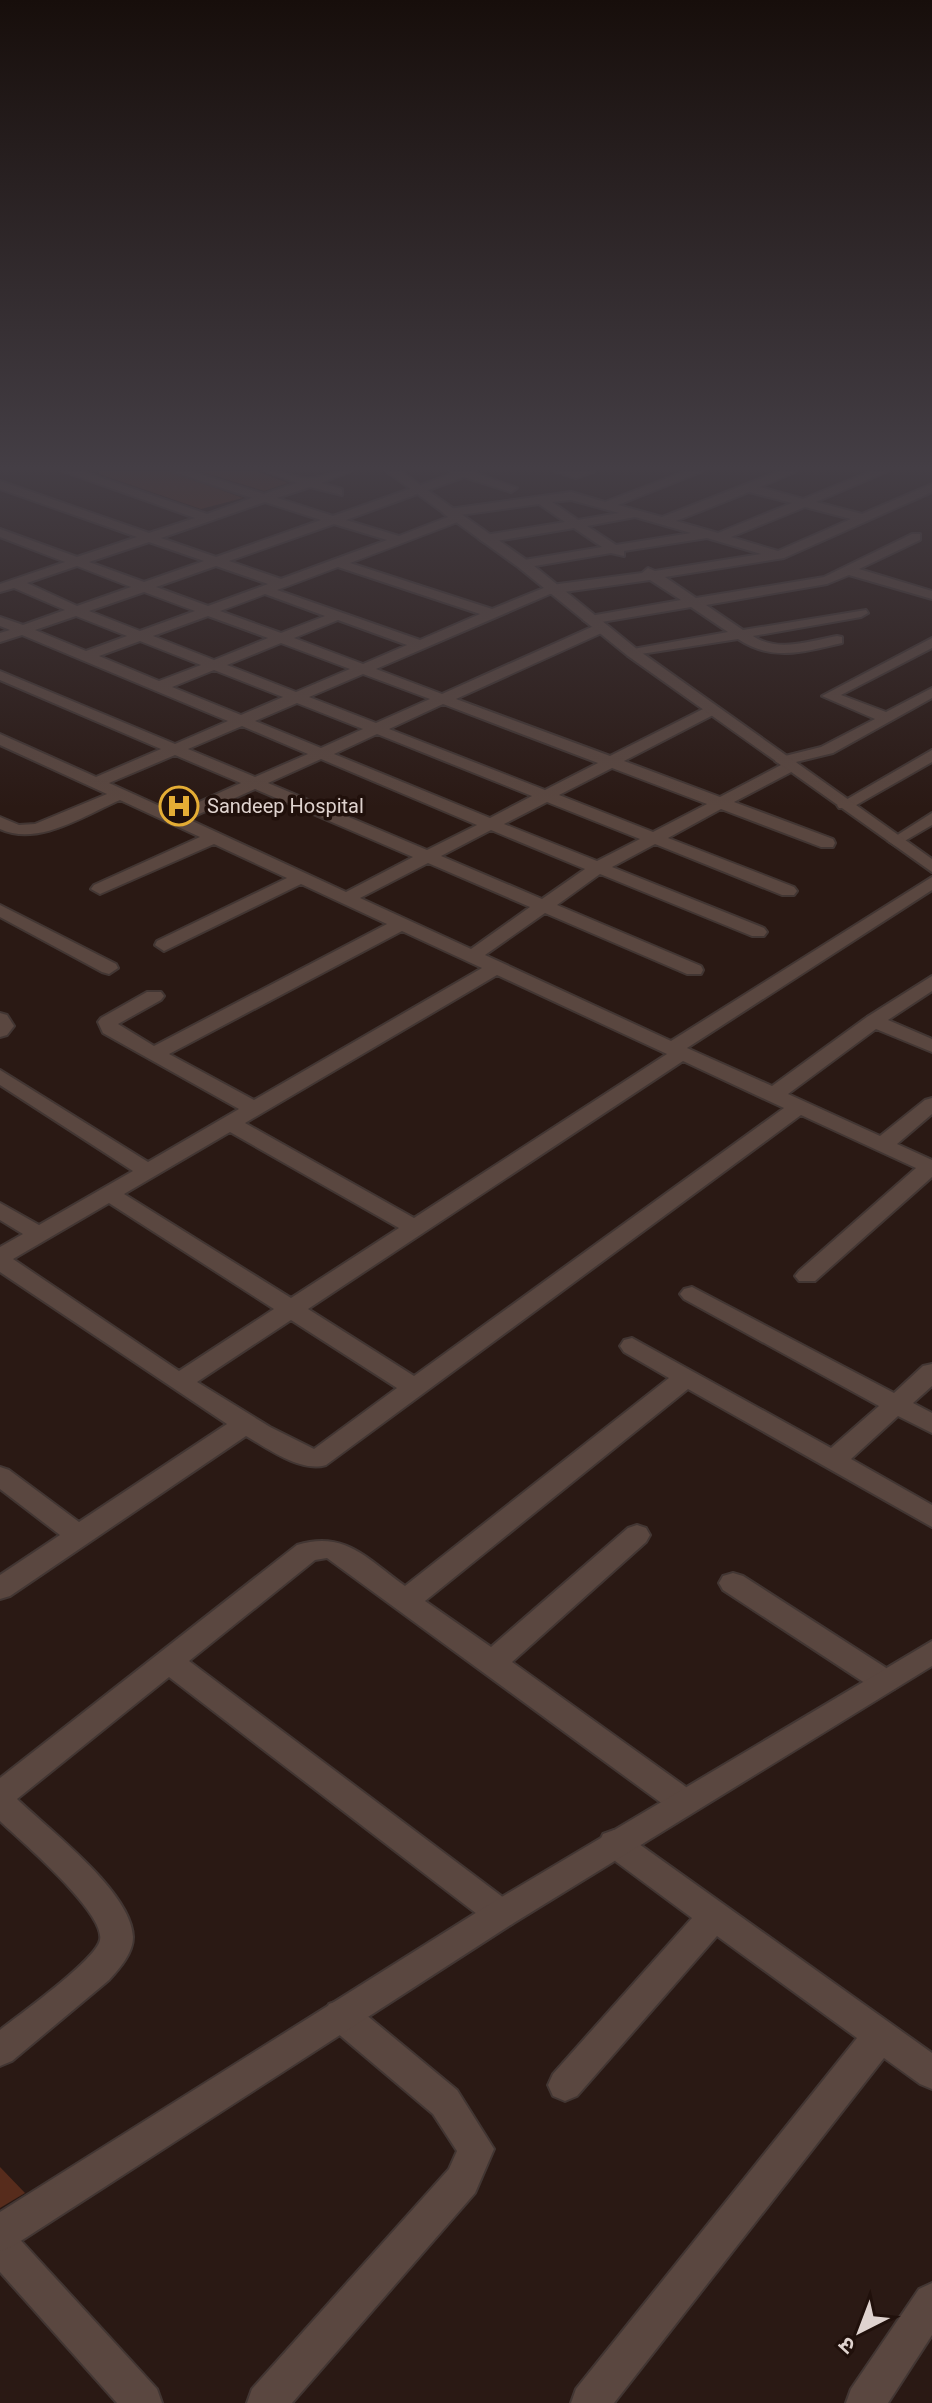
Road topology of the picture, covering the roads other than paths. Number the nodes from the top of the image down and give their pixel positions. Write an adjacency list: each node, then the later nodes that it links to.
1 (15, 583): 11 (street); 17 (street)
2 (130, 583): 12 (street)
3 (156, 583): 12 (street)
4 (399, 583): 20 (street)
5 (544, 583): 14 (street)
6 (598, 583): 14 (street)
7 (665, 583): 16 (street)
8 (809, 583): 16 (street)
9 (892, 583): 15 (street)
10 (281, 584): 13 (street)
11 (0, 588)
12 (142, 588): 17 (street); 18 (street)
13 (265, 590): 18 (street); 21 (street)
14 (552, 590): 20 (street); 23 (street)
15 (932, 595)
16 (697, 603): 23 (street); 25 (street)
17 (77, 611): 24 (street); 26 (street)
18 (205, 612): 26 (street); 28 (street)
19 (861, 613): 25 (street)
20 (492, 614): 31 (street)
21 (337, 616): 28 (street); 31 (street)
22 (0, 621): 24 (street)
23 (595, 624): 32 (street); 40 (street)
24 (23, 630): 27 (street); 33 (street)
25 (739, 634): 29 (street); 32 (street)
26 (141, 636): 33 (street); 34 (street)
27 (0, 638)
28 (279, 639): 34 (street); 35 (street)
29 (837, 640)
30 (932, 642): 42 (street)
31 (418, 644): 35 (street)
32 (633, 653): 41 (street)
33 (86, 656): 37 (street)
34 (215, 665): 37 (street); 39 (street)
35 (363, 669): 39 (street); 40 (street)
36 (0, 675): 46 (street)
37 (158, 687): 43 (street)
38 (932, 692): 42 (street)
39 (297, 697): 43 (street); 44 (street)
40 (440, 700): 44 (street); 49 (street)
41 (712, 710): 49 (street); 50 (street)
42 (887, 718): 50 (street)
43 (240, 722): 46 (street); 47 (street)
44 (377, 729): 47 (street); 54 (street)
45 (0, 739): 51 (street)
46 (176, 749): 51 (street); 52 (street)
47 (322, 753): 52 (street); 60 (street)
48 (932, 755): 56 (street)
49 (609, 763): 54 (street); 55 (street)
50 (787, 764): 55 (street); 56 (street)
51 (95, 783): 53 (street)
52 (257, 783): 58 (street); 65 (street)
53 (119, 795): 58 (street); 59 (street)
54 (546, 795): 60 (street); 62 (street)
55 (718, 802): 62 (street); 64 (street)
56 (845, 805): 63 (street)
57 (932, 818): 63 (street)
58 (173, 820): 61 (street)
59 (0, 822)
60 (490, 824): 65 (street); 66 (street)
61 (213, 838): 68 (street); 70 (street)
62 (653, 838): 66 (street); 71 (street)
63 (896, 841): 67 (street)
64 (827, 843)
65 (427, 857): 72 (street); 73 (street)
66 (599, 867): 73 (street); 76 (street)
67 (932, 867)
68 (300, 878): 72 (street); 77 (street)
69 (932, 882): 88 (street)
70 (100, 889)
71 (788, 891)
72 (345, 899): 75 (street)
73 (544, 906): 78 (street); 81 (street)
74 (0, 910): 79 (street)
75 (401, 924): 78 (street); 89 (street)
76 (758, 932)
77 (164, 945)
78 (471, 957): 80 (street)
79 (109, 968)
80 (496, 968): 88 (street); 94 (street)
81 (694, 970)
82 (932, 982): 85 (street)
83 (154, 996): 89 (street)
84 (0, 1019): 86 (street)
85 (874, 1021): 87 (street); 91 (street)
86 (0, 1031)
87 (932, 1046)
88 (677, 1051): 91 (street); 101 (street)
89 (154, 1054): 94 (street)
90 (0, 1076): 98 (street)
91 (773, 1095): 93 (street)
92 (932, 1104): 96 (street)
93 (799, 1107): 96 (street); 111 (street)
94 (254, 1109): 95 (street)
95 (229, 1123): 98 (street); 101 (street)
96 (882, 1145): 97 (street)
97 (931, 1168): 104 (street)
98 (148, 1171): 99 (street)
99 (108, 1193): 102 (street); 106 (street)
100 (0, 1210): 102 (street)
101 (415, 1228): 106 (street)
102 (39, 1234): 103 (street)
103 (0, 1259): 110 (street)
104 (807, 1276)
105 (692, 1294): 112 (street)
106 (291, 1310): 110 (street); 111 (street)
107 (632, 1346): 109 (street)
108 (932, 1372): 112 (street)
109 (686, 1377): 115 (street); 122 (street)
110 (181, 1381): 113 (street)
111 (417, 1389): 113 (street)
112 (897, 1405): 114 (street); 115 (street)
113 (245, 1424): 119 (street)
114 (932, 1424)
115 (833, 1461): 117 (street)
116 (0, 1476): 119 (street)
117 (932, 1517)
118 (637, 1535): 125 (street)
119 (79, 1536): 121 (street)
120 (733, 1583): 126 (street)
121 (0, 1589)
122 (406, 1601): 124 (street); 125 (street)
123 (932, 1652): 126 (street)
124 (169, 1662): 127 (street); 131 (street)
125 (493, 1662): 129 (street)
126 (884, 1681): 129 (street)
127 (0, 1795)
128 (0, 1801): 135 (street)
129 (682, 1801): 130 (street)
130 (614, 1843): 131 (street); 132 (street)
131 (501, 1914): 133 (street)
132 (714, 1916): 134 (street); 137 (street)
133 (341, 2015): 138 (street); 142 (street)
134 (880, 2036): 136 (street); 143 (street)
135 (0, 2050)
136 (932, 2073)
137 (565, 2085)
138 (0, 2233)
139 (0, 2245): 141 (street)
140 (932, 2302): 144 (street)
141 (143, 2403)
142 (266, 2403)
143 (590, 2403)
144 (865, 2403)

